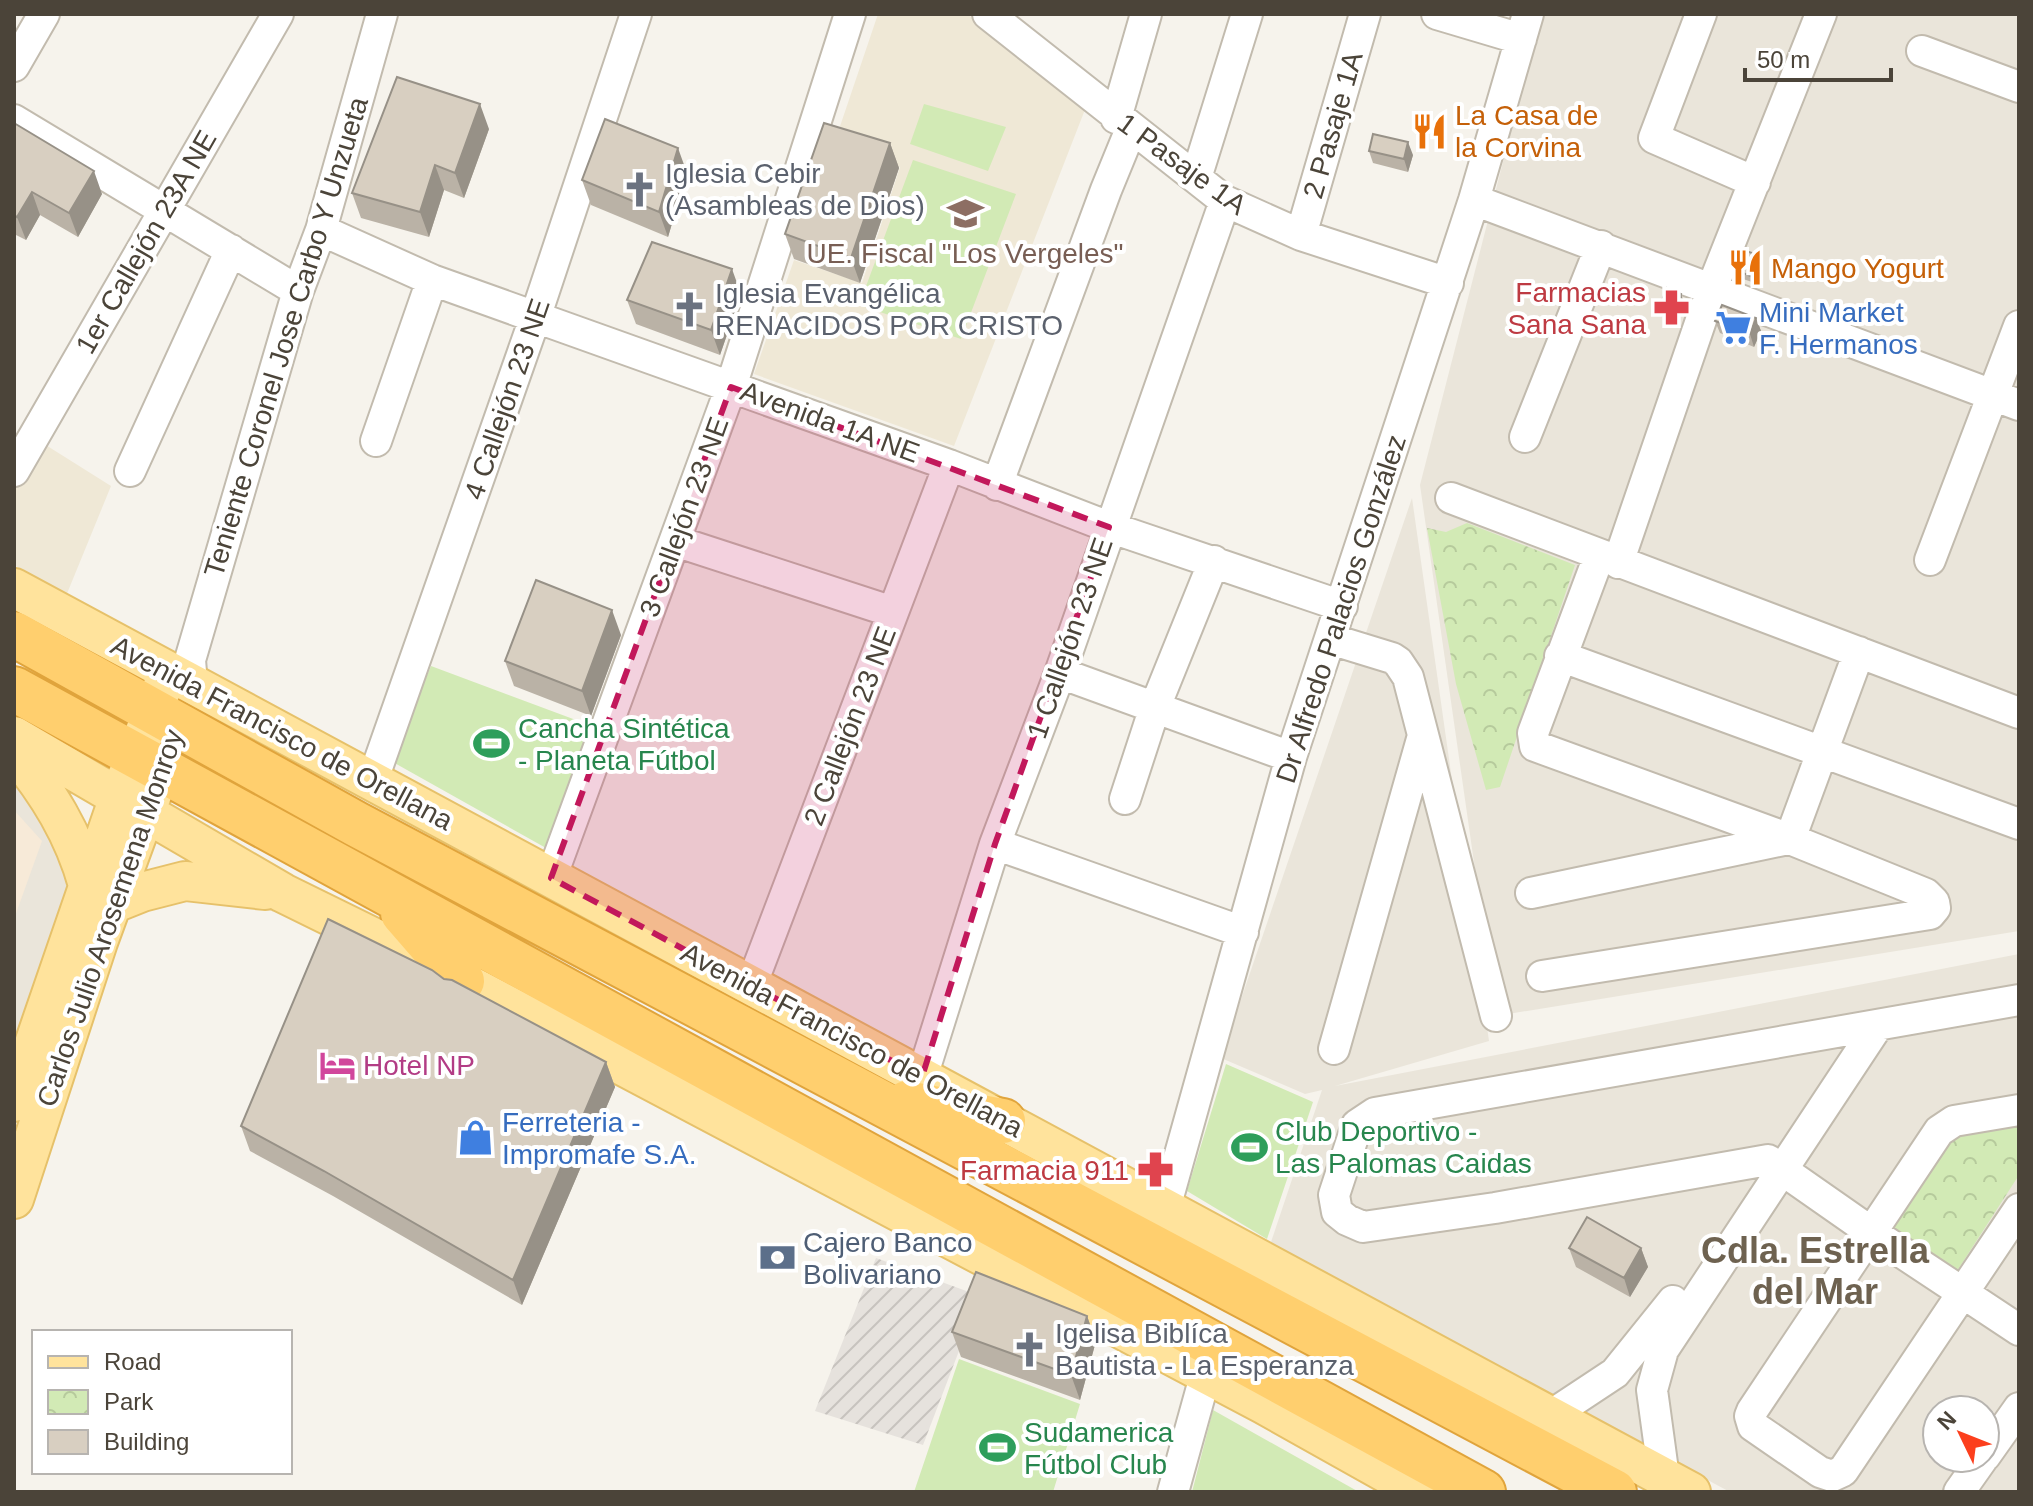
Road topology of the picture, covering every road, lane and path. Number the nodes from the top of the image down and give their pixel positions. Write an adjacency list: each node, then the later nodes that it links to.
1 (44, 14): 16 (street)
2 (278, 14): 24 (street, 1er Callejón 23A NE)
3 (382, 14): 25 (street, Teniente Coronel Jose Carbo Y Unzueta)
4 (636, 14): 33 (street, 4 Callejón 23 NE)
5 (850, 14): 35 (street, 3 Callejón 23 NE)
6 (988, 14): 13 (street, 1 Pasaje 1A)
7 (1146, 14): 19 (street)
8 (1247, 14): 20 (street)
9 (1365, 14): 26 (street, 2 Pasaje 1A)
10 (1437, 14): 14 (street)
11 (1701, 14): 21 (street)
12 (1821, 14): 21 (street)
13 (1022, 24): 19 (street, 1 Pasaje 1A)
14 (1524, 26): 22 (street, Dr Alfredo Palacios González)
15 (1922, 51): 17 (street)
16 (14, 66)
17 (2019, 87)
18 (14, 120): 24 (street)
19 (1124, 123): 20 (street, 1 Pasaje 1A); 42 (street)
20 (1196, 178): 23 (street, 1 Pasaje 1A)
21 (1755, 182): 31 (street)
22 (1474, 200): 27 (street); 30 (street, Dr Alfredo Palacios González)
23 (1225, 201): 26 (street, 1 Pasaje 1A); 44 (street, 1 Callejón 23 NE)
24 (165, 209): 28 (street); 40 (street, 1er Callejón 23A NE)
25 (321, 230): 29 (street, Avenida 1A NE); 32 (street, Teniente Coronel Jose Carbo Y Unzueta)
26 (1301, 235): 30 (street, 1 Pasaje 1A)
27 (1601, 246): 31 (street); 37 (street)
28 (231, 250): 32 (street); 41 (street)
29 (432, 280): 33 (street, Avenida 1A NE); 38 (street)
30 (1448, 283): 50 (street, Dr Alfredo Palacios González)
31 (1712, 288): 36 (street); 46 (street)
32 (298, 291): 58 (street, Teniente Coronel Jose Carbo Y Unzueta)
33 (535, 318): 35 (street, Avenida 1A NE); 67 (street, 4 Callejón 23 NE)
34 (2019, 326): 36 (street)
35 (731, 387): 39 (street, Avenida 1A NE); 45 (street, 3 Callejón 23 NE)
36 (2006, 400): 47 (street)
37 (1525, 437)
38 (376, 441)
39 (949, 465): 42 (street, Avenida 1A NE); 51 (street, 2 Callejón 23 NE)
40 (14, 471)
41 (130, 471)
42 (997, 485): 44 (street, Avenida 1A NE)
43 (1451, 498): 46 (street)
44 (1109, 527): 48 (street, Avenida 1A NE); 56 (street, 1 Callejón 23 NE)
45 (675, 541): 51 (street); 73 (street, 3 Callejón 23 NE)
46 (1608, 560): 54 (street); 55 (street)
47 (1930, 560)
48 (1214, 561): 50 (street, Avenida 1A NE); 59 (street)
49 (14, 588): 58 (main road, Avenida Francisco de Orellana)
50 (1342, 606): 53 (street, Dr Alfredo Palacios González)
51 (893, 612): 81 (street, 2 Callejón 23 NE)
52 (14, 634): 58 (highway, Avenida Francisco de Orellana)
53 (1330, 639): 62 (street); 65 (street, Dr Alfredo Palacios González)
54 (1859, 652): 60 (street); 64 (street)
55 (1560, 656): 64 (street); 71 (street)
56 (1060, 673): 59 (street); 72 (street, 1 Callejón 23 NE)
57 (14, 689): 66 (highway)
58 (176, 691): 66 (main road, Carlos Julio Arosemena Monroy); 67 (main road, Avenida Francisco de Orellana); 87 (highway, Avenida Francisco de Orellana)
59 (1155, 707): 65 (street); 68 (street)
60 (2019, 713)
61 (14, 736): 69 (main road)
62 (1422, 739): 83 (street); 85 (street)
63 (14, 751): 77 (main road)
64 (1822, 753): 70 (street); 71 (street)
65 (1291, 757): 78 (street, Dr Alfredo Palacios González)
66 (148, 762): 69 (main road, Carlos Julio Arosemena Monroy); 74 (highway)
67 (372, 782): 73 (main road, Avenida Francisco de Orellana)
68 (1125, 799)
69 (133, 805): 75 (main road); 77 (main road, Carlos Julio Arosemena Monroy)
70 (2019, 824)
71 (1790, 839): 76 (street); 79 (street)
72 (995, 844): 78 (street); 86 (street, 1 Callejón 23 NE)
73 (551, 878): 81 (main road, Avenida Francisco de Orellana)
74 (371, 884): 80 (highway); 106 (highway)
75 (283, 893): 77 (main road); 80 (main road)
76 (1531, 893)
77 (100, 895): 89 (main road, Carlos Julio Arosemena Monroy)
78 (1243, 932): 93 (street, Dr Alfredo Palacios González)
79 (1542, 976)
80 (462, 981): 98 (main road)
81 (751, 986): 86 (main road, Avenida Francisco de Orellana)
82 (2019, 1000): 84 (street)
83 (1496, 1016)
84 (1867, 1027): 91 (street); 91 (street)
85 (1334, 1049)
86 (922, 1077): 90 (main road, Avenida Francisco de Orellana)
87 (857, 1091): 90 (highway); 107 (highway, Avenida Francisco de Orellana)
88 (2019, 1110): 95 (street)
89 (22, 1114): 92 (main road, Carlos Julio Arosemena Monroy)
90 (1003, 1121): 93 (main road, Avenida Francisco de Orellana)
91 (1776, 1165): 95 (street); 100 (street); 103 (street)
92 (14, 1199)
93 (1165, 1208): 100 (main road, Avenida Francisco de Orellana)
94 (2019, 1209): 96 (street)
95 (1871, 1232): 96 (street); 96 (street)
96 (1963, 1294): 97 (street)
97 (2019, 1330)
98 (1206, 1373): 104 (street); 105 (main road)
99 (2019, 1408): 101 (street)
100 (1550, 1416): 103 (main road, Avenida Francisco de Orellana)
101 (2001, 1433)
102 (1972, 1474): 108 (street)
103 (1678, 1485)
104 (1173, 1492)
105 (1420, 1492)
106 (1483, 1492)
107 (1614, 1492)
108 (1959, 1492)

